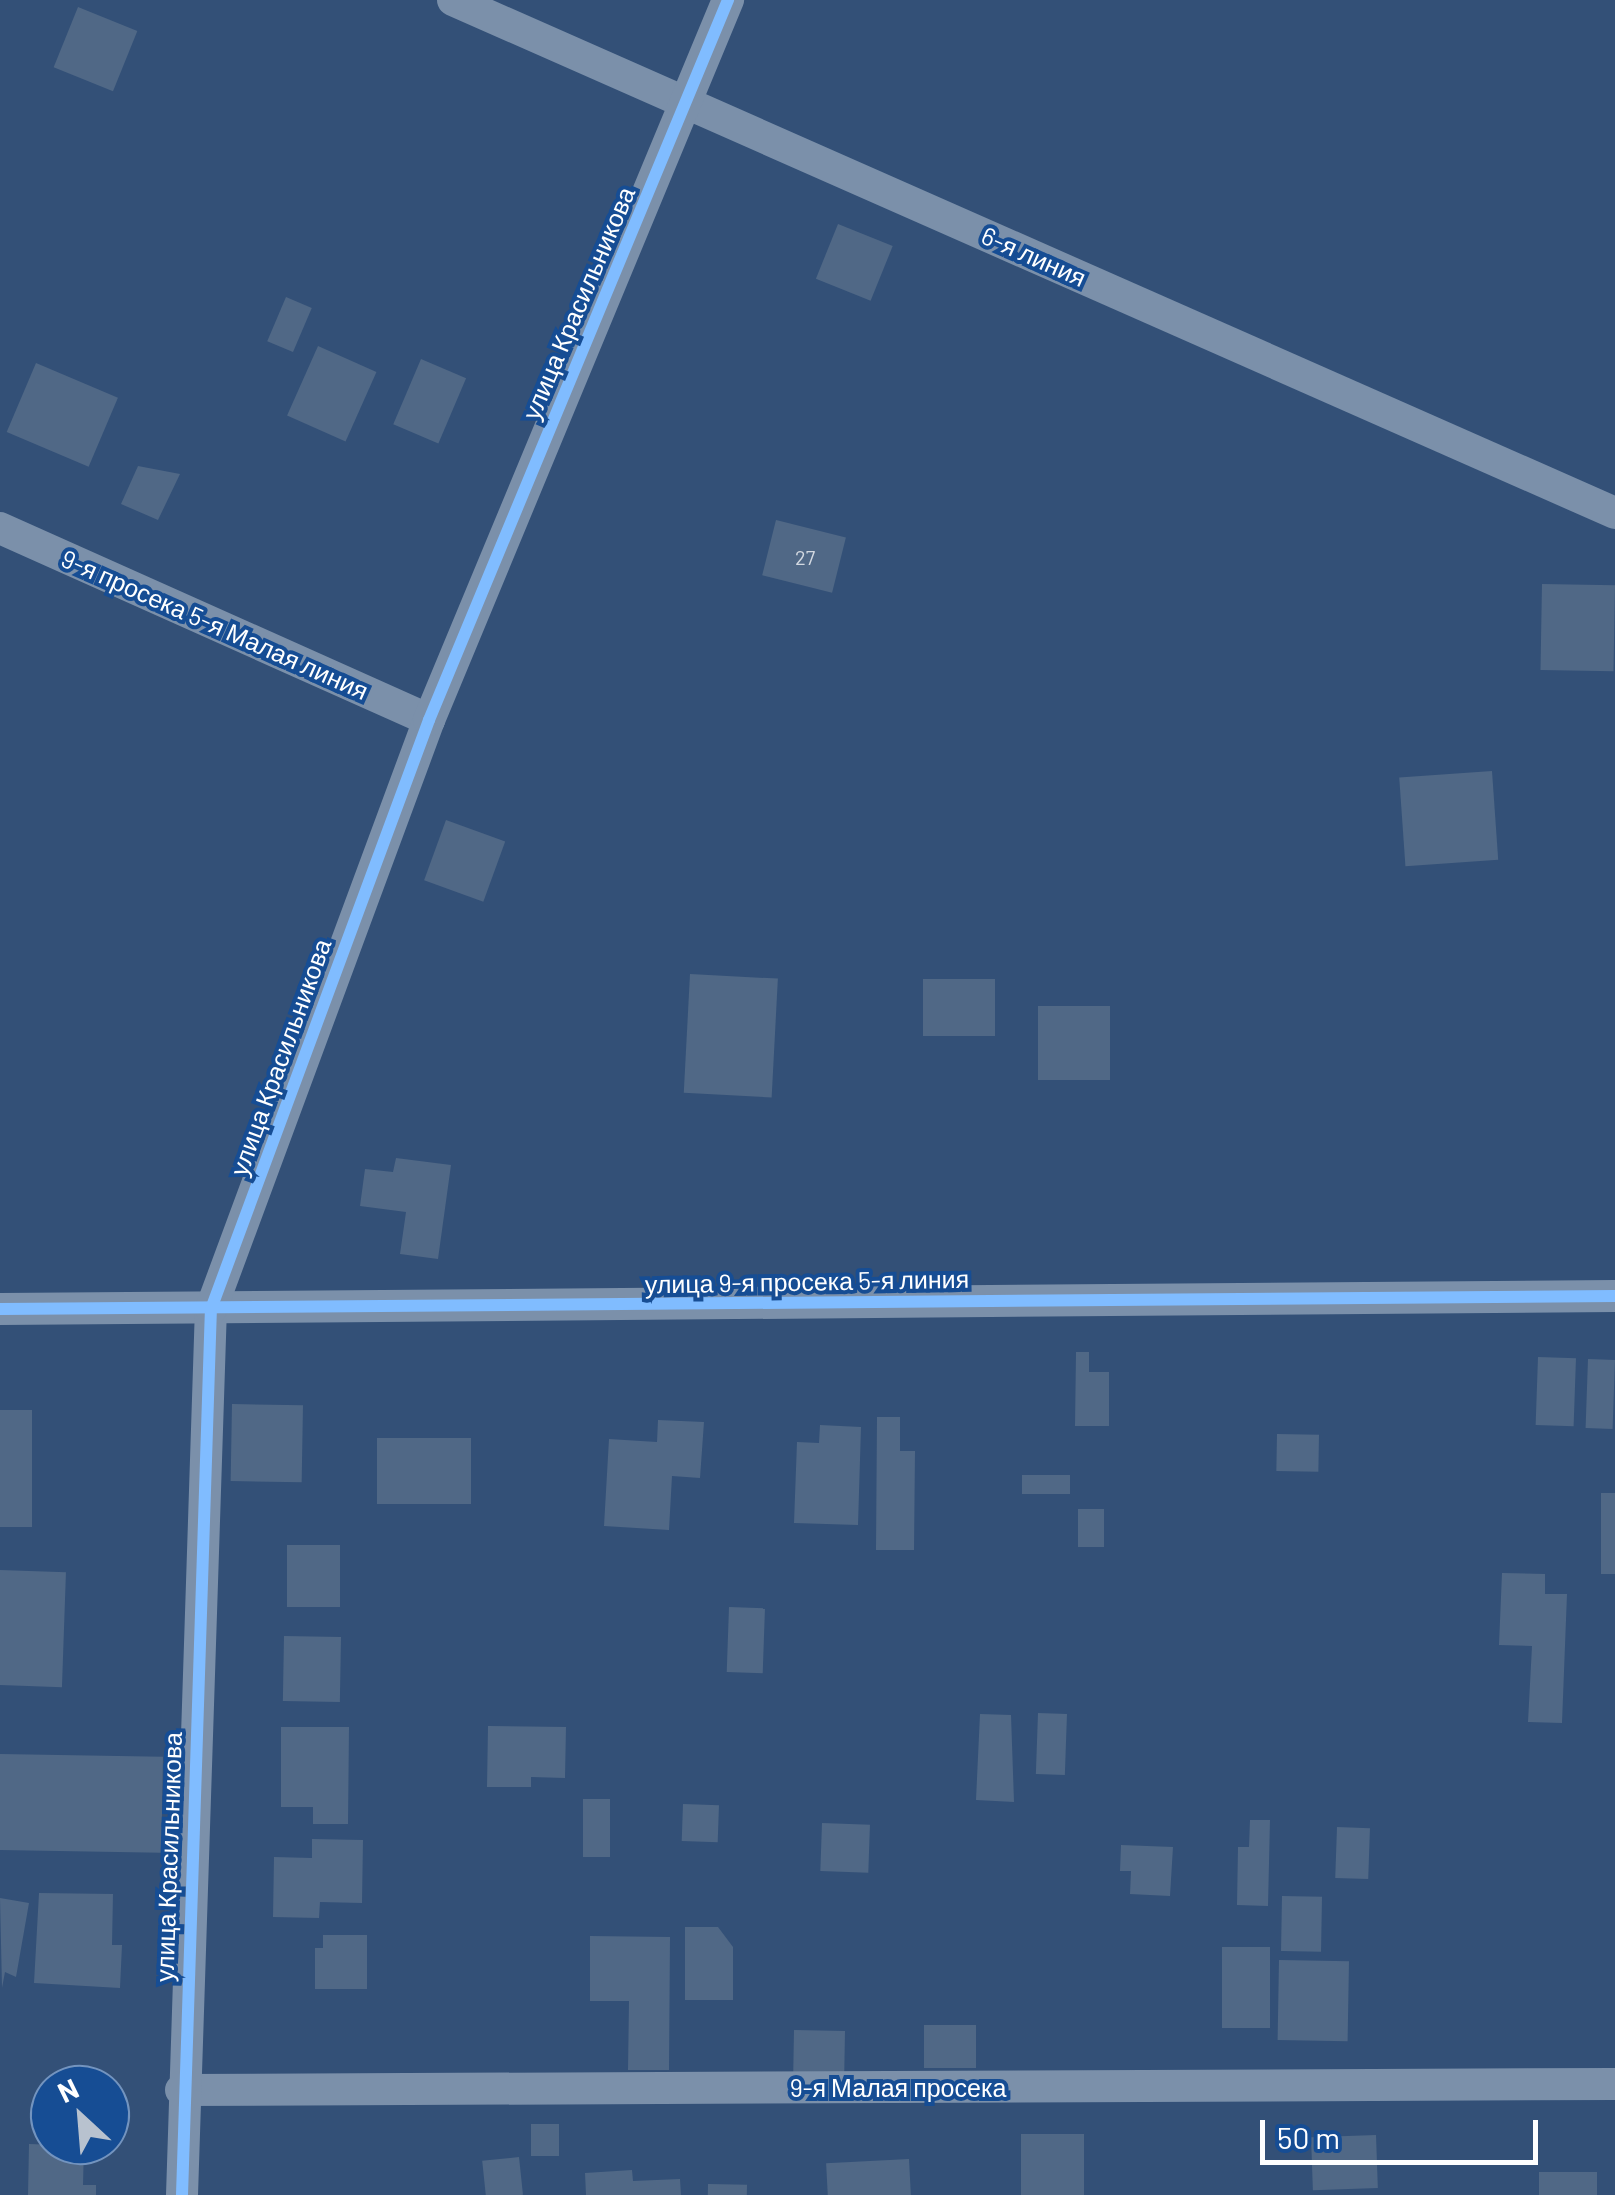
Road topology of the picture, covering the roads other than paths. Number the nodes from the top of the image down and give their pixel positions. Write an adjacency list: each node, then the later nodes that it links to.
1 (453, 0): 3 (street, 6-я линия)
2 (728, 0): 3 (street, улица Красильникова)
3 (686, 102): 4 (street, 6-я линия); 6 (street, улица Красильникова)
4 (1615, 514)
5 (0, 528): 6 (street, 9-я просека 5-я Малая линия)
6 (429, 720): 9 (street, улица Красильникова)
7 (1615, 1296): 9 (street, улица 9-я просека 5-я линия)
8 (0, 1309): 9 (street, улица 9-я просека 5-я линия)
9 (210, 1310): 11 (street, улица Красильникова)
10 (1615, 2084): 11 (street, 9-я Малая просека)
11 (181, 2090): 12 (street, улица Красильникова)
12 (182, 2195)

